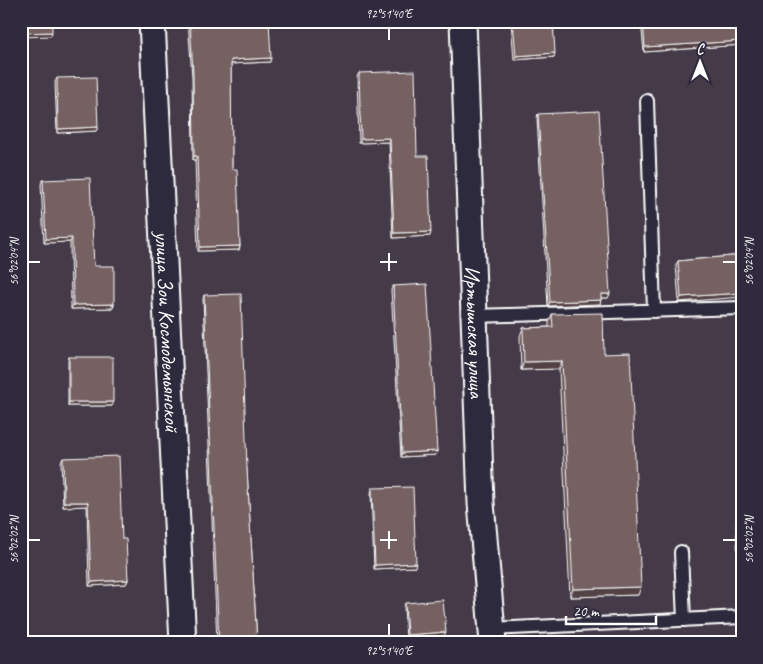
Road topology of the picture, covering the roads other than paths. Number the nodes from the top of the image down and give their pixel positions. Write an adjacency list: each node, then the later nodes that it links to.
1 (152, 21): 11 (street, улица Зои Космодемьянской)
2 (463, 21): 6 (street, Иртышская улица)
3 (647, 101): 5 (lane)
4 (742, 308): 5 (lane)
5 (654, 311): 6 (lane)
6 (474, 316): 10 (street, Иртышская улица)
7 (680, 552): 9 (lane)
8 (742, 617): 9 (lane)
9 (684, 620): 10 (lane)
10 (492, 636)
11 (183, 643)

